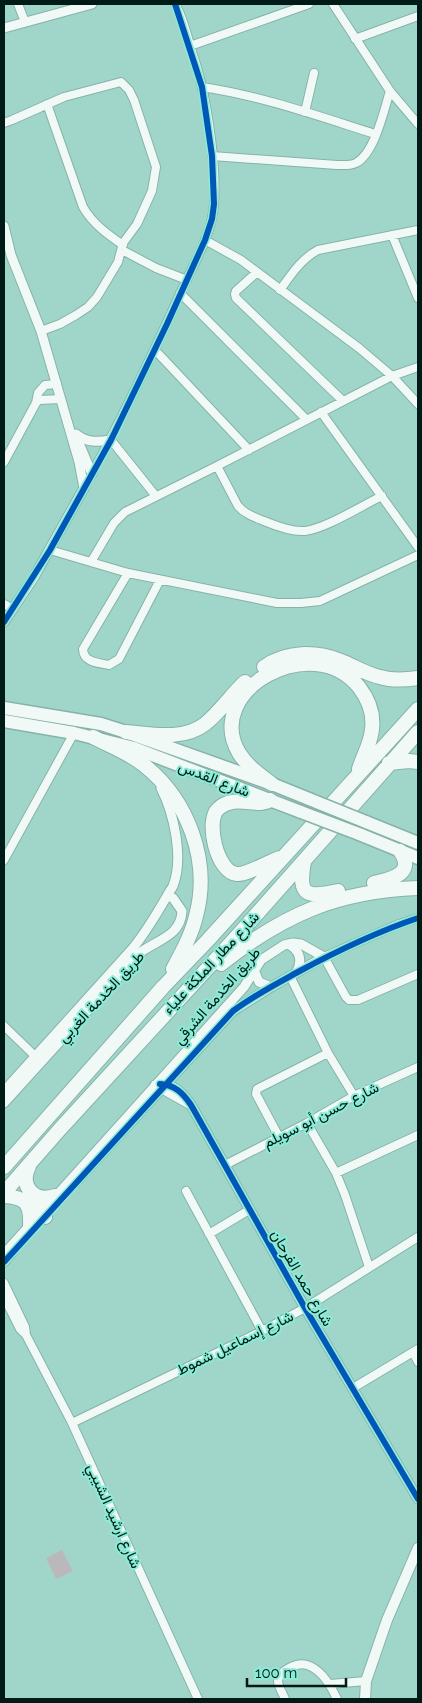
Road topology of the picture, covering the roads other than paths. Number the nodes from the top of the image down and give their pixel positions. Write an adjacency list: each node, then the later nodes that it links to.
1 (18, 4): 7 (street)
2 (308, 4): 10 (street)
3 (333, 4): 9 (street)
4 (86, 5): 7 (street)
5 (177, 5): 10 (street)
6 (418, 16): 9 (street)
7 (25, 22): 8 (street)
8 (4, 28)
9 (355, 39): 13 (street)
10 (190, 46): 12 (street)
11 (314, 73): 15 (street)
12 (202, 87): 15 (street); 19 (street)
13 (390, 91): 17 (street); 18 (street)
14 (47, 104): 16 (street); 24 (street); 24 (street)
15 (305, 112): 18 (street)
16 (4, 122)
17 (418, 124)
18 (375, 134): 19 (street)
19 (212, 156): 23 (street)
20 (4, 226): 25 (street)
21 (418, 230): 22 (street)
22 (392, 235): 28 (street); 30 (street)
23 (205, 240): 26 (street); 27 (street)
24 (122, 247): 27 (street); 31 (street)
25 (8, 256): 31 (street)
26 (256, 273): 28 (street); 37 (street)
27 (187, 280): 29 (street)
28 (280, 290): 34 (street)
29 (180, 293): 32 (street); 41 (street)
30 (418, 298)
31 (41, 331): 35 (street)
32 (155, 350): 44 (street); 45 (street)
33 (418, 367): 34 (street)
34 (392, 376): 37 (street); 39 (street)
35 (57, 384): 36 (street); 38 (street)
36 (61, 400): 38 (street); 42 (street)
37 (343, 400): 40 (street)
38 (36, 403): 46 (street)
39 (418, 404)
40 (321, 412): 41 (street); 51 (street)
41 (306, 419): 45 (street)
42 (67, 421): 43 (street); 49 (street)
43 (74, 432): 44 (street); 48 (street)
44 (111, 440): 48 (street); 50 (street)
45 (249, 450): 47 (street)
46 (4, 462)
47 (217, 466): 50 (street); 51 (street)
48 (92, 474): 49 (street)
49 (84, 488): 53 (street)
50 (155, 496): 55 (street)
51 (382, 496): 52 (street)
52 (418, 547)
53 (50, 550): 55 (street); 59 (street)
54 (418, 555): 57 (street)
55 (91, 562): 56 (street)
56 (128, 573): 57 (street); 57 (street)
57 (160, 580)
58 (4, 604): 59 (street)
59 (13, 609): 60 (street)
60 (4, 622)
61 (418, 678): 65 (highway)
62 (8, 708): 65 (highway, شارع القدس)
63 (418, 709): 72 (highway, شارع مطار الملكة علياء)
64 (4, 721): 67 (highway, شارع القدس)
65 (126, 732): 73 (highway, شارع القدس)
66 (418, 732): 70 (highway, شارع مطار الملكة علياء)
67 (74, 733): 68 (highway, شارع القدس); 79 (street)
68 (93, 737): 71 (highway); 74 (highway, شارع القدس)
69 (418, 762): 70 (highway)
70 (389, 763): 80 (highway, شارع مطار الملكة علياء)
71 (153, 773): 82 (street, طريق الخدمة الغربي); 89 (highway)
72 (356, 776): 73 (highway); 77 (highway, شارع مطار الملكة علياء)
73 (272, 784): 75 (highway, شارع القدس, bridge)
74 (270, 800): 76 (highway, شارع القدس, bridge); 77 (highway)
75 (418, 843)
76 (400, 851): 78 (highway, شارع القدس); 80 (highway)
77 (283, 857): 89 (highway, شارع مطار الملكة علياء)
78 (418, 858)
79 (4, 860)
80 (304, 862): 92 (highway, شارع مطار الملكة علياء)
81 (418, 888): 92 (highway)
82 (167, 896): 91 (street, طريق الخدمة الغربي); 91 (street, طريق الخدمة الغربي)
83 (418, 918): 85 (street)
84 (288, 944): 85 (street); 86 (street, طريق الخدمة الشرقي); 87 (street)
85 (324, 958): 87 (street, طريق الخدمة الشرقي); 88 (street)
86 (254, 970): 90 (street); 97 (street, طريق الخدمة الشرقي)
87 (293, 974): 90 (street, طريق الخدمة الشرقي); 94 (street)
88 (418, 974)
89 (163, 987): 106 (highway, شارع مطار الملكة علياء)
90 (271, 987): 97 (street, طريق الخدمة الشرقي)
91 (102, 989): 95 (street, طريق الخدمة الغربي); 100 (street, طريق الخدمة الغربي)
92 (176, 1001): 104 (highway, شارع مطار الملكة علياء)
93 (4, 1026): 95 (street)
94 (328, 1053): 99 (street); 102 (street)
95 (35, 1056): 98 (street, طريق الخدمة الغربي)
96 (418, 1067): 99 (street, شارع حسن أبو سويلم)
97 (161, 1086): 105 (street, شارع حمد الفرحان); 111 (street, طريق الخدمة الشرقي); 113 (street, طريق الخدمة الشرقي)
98 (4, 1091)
99 (354, 1096): 101 (street, شارع حسن أبو سويلم)
100 (4, 1103)
101 (308, 1123): 102 (street, شارع حسن أبو سويلم); 107 (street)
102 (279, 1137): 105 (street, شارع حسن أبو سويلم)
103 (418, 1137): 107 (street)
104 (30, 1163): 109 (highway); 110 (highway, شارع مطار الملكة علياء)
105 (225, 1165): 112 (street, شارع حمد الفرحان)
106 (4, 1167)
107 (336, 1173): 119 (street)
108 (186, 1190): 115 (street)
109 (31, 1192): 111 (highway); 113 (highway)
110 (4, 1195): 114 (highway)
111 (55, 1196): 113 (street, طريق الخدمة الشرقي)
112 (250, 1210): 115 (street); 122 (street, شارع حمد الفرحان)
113 (43, 1214): 114 (street, طريق الخدمة الشرقي); 118 (street, طريق الخدمة الشرقي)
114 (30, 1225): 117 (street, طريق الخدمة الشرقي)
115 (209, 1234): 123 (street)
116 (418, 1237): 119 (street, شارع إسماعيل شموط)
117 (4, 1254)
118 (4, 1262)
119 (369, 1267): 122 (street, شارع إسماعيل شموط)
120 (4, 1283): 124 (street, شارع ارشيد الشيبي)
121 (4, 1298): 124 (street, شارع ارشيد الشيبي)
122 (305, 1308): 123 (street, شارع إسماعيل شموط); 127 (street, شارع حمد الفرحان)
123 (262, 1331): 128 (street, شارع إسماعيل شموط)
124 (26, 1335): 128 (street, شارع ارشيد الشيبي)
125 (416, 1350): 126 (street); 127 (street)
126 (418, 1362)
127 (353, 1388): 129 (street, شارع حمد الفرحان)
128 (72, 1424): 133 (street, شارع ارشيد الشيبي)
129 (418, 1499)
130 (418, 1548): 131 (main road)
131 (366, 1681): 132 (street); 136 (main road)
132 (330, 1684): 134 (street); 135 (street)
133 (198, 1699)
134 (285, 1699)
135 (338, 1699)
136 (364, 1699)

